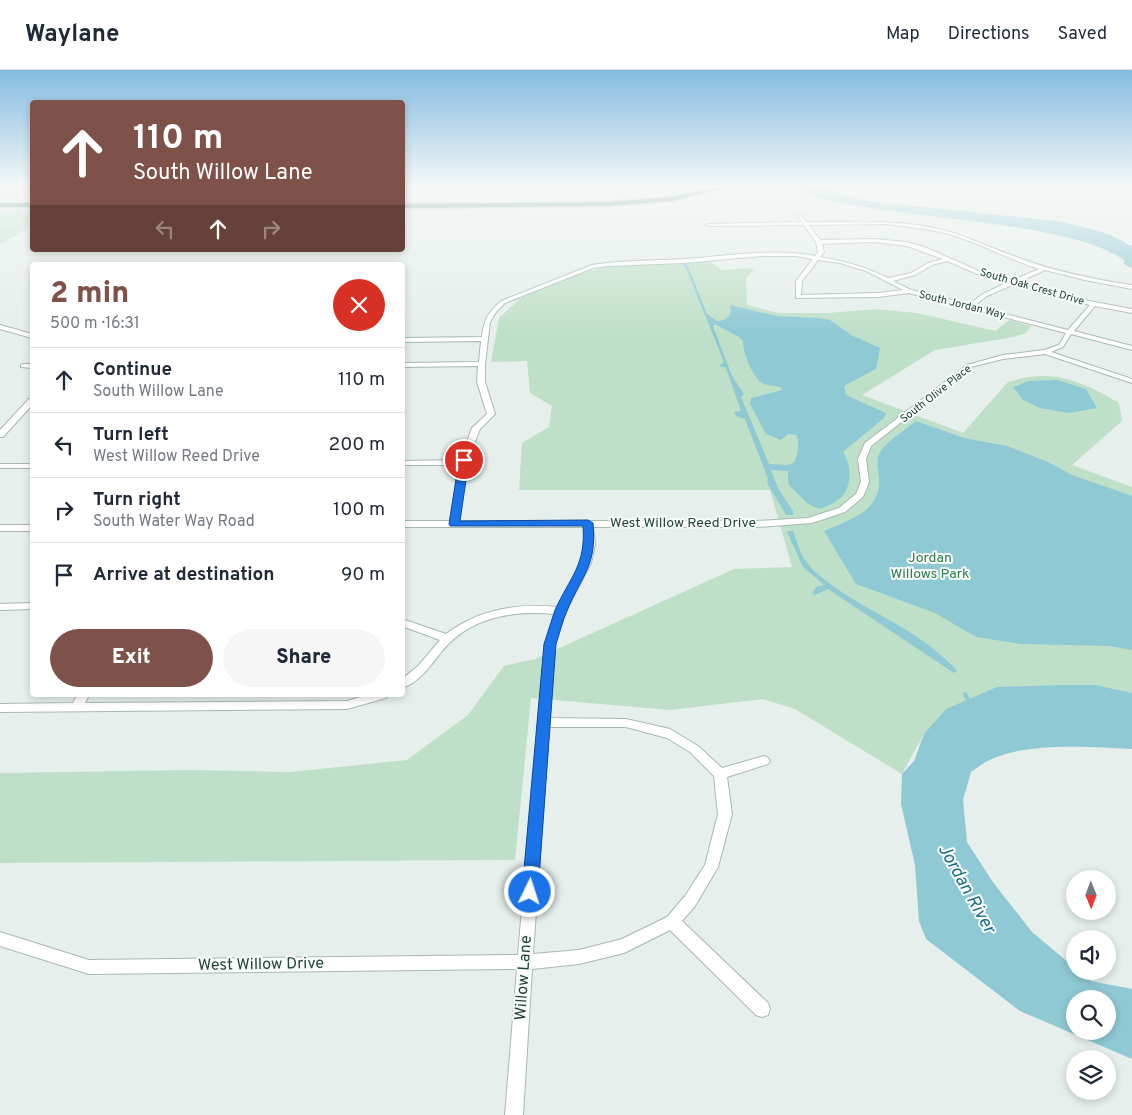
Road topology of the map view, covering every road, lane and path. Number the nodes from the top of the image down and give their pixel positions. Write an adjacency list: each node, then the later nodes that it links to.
1 (814, 236): 3 (street)
2 (957, 236): 6 (street)
3 (819, 242): 4 (street); 5 (street, South Oak Crest Drive)
4 (818, 257): 7 (street, South Jordan Way); 10 (street); 17 (street, South Jordan Way)
5 (946, 260): 7 (street); 8 (street, South Oak Crest Drive)
6 (1046, 268): 8 (street); 9 (street)
7 (888, 280): 10 (street, South Jordan Way)
8 (1013, 283): 11 (street, South Oak Crest Drive); 12 (street)
9 (1132, 287)
10 (909, 291): 12 (street, South Jordan Way)
11 (1094, 304): 13 (street, South Oak Crest Drive); 15 (street, South Olive Place)
12 (969, 307): 15 (street, South Jordan Way)
13 (1132, 311)
14 (0, 327): 16 (street)
15 (1069, 332): 19 (street, South Jordan Way); 20 (street, South Olive Place)
16 (30, 335)
17 (486, 339): 18 (street); 21 (street, South Jordan Way)
18 (405, 340)
19 (1132, 348)
20 (1045, 352): 25 (street); 32 (street, South Olive Place)
21 (482, 364): 22 (street); 29 (street, South Jordan Way)
22 (405, 365)
23 (24, 366): 24 (street)
24 (30, 366)
25 (1132, 381)
26 (30, 403): 27 (street)
27 (0, 435)
28 (405, 462): 29 (street)
29 (463, 462): 35 (street)
30 (0, 466): 31 (street)
31 (30, 466)
32 (842, 510): 33 (street, West Willow Reed Drive)
33 (588, 523): 35 (street, West Willow Reed Drive); 40 (street, Willow Lane)
34 (405, 524): 35 (street, West Willow Reed Drive)
35 (454, 524)
36 (0, 528): 37 (street)
37 (30, 528)
38 (30, 606): 39 (street)
39 (0, 607)
40 (561, 611): 42 (street); 49 (street, Willow Lane)
41 (405, 623): 42 (street)
42 (448, 639): 43 (street)
43 (405, 683)
44 (82, 697): 47 (street)
45 (375, 697): 46 (street)
46 (221, 701): 47 (street)
47 (76, 707): 48 (street)
48 (0, 708)
49 (543, 722): 51 (street); 54 (street, Willow Lane)
50 (764, 761): 51 (street)
51 (720, 774): 52 (street)
52 (672, 922): 54 (street, West Willow Drive); 55 (street)
53 (0, 939): 54 (street, West Willow Drive)
54 (526, 962): 56 (street, Willow Lane)
55 (762, 1009)
56 (514, 1115)

